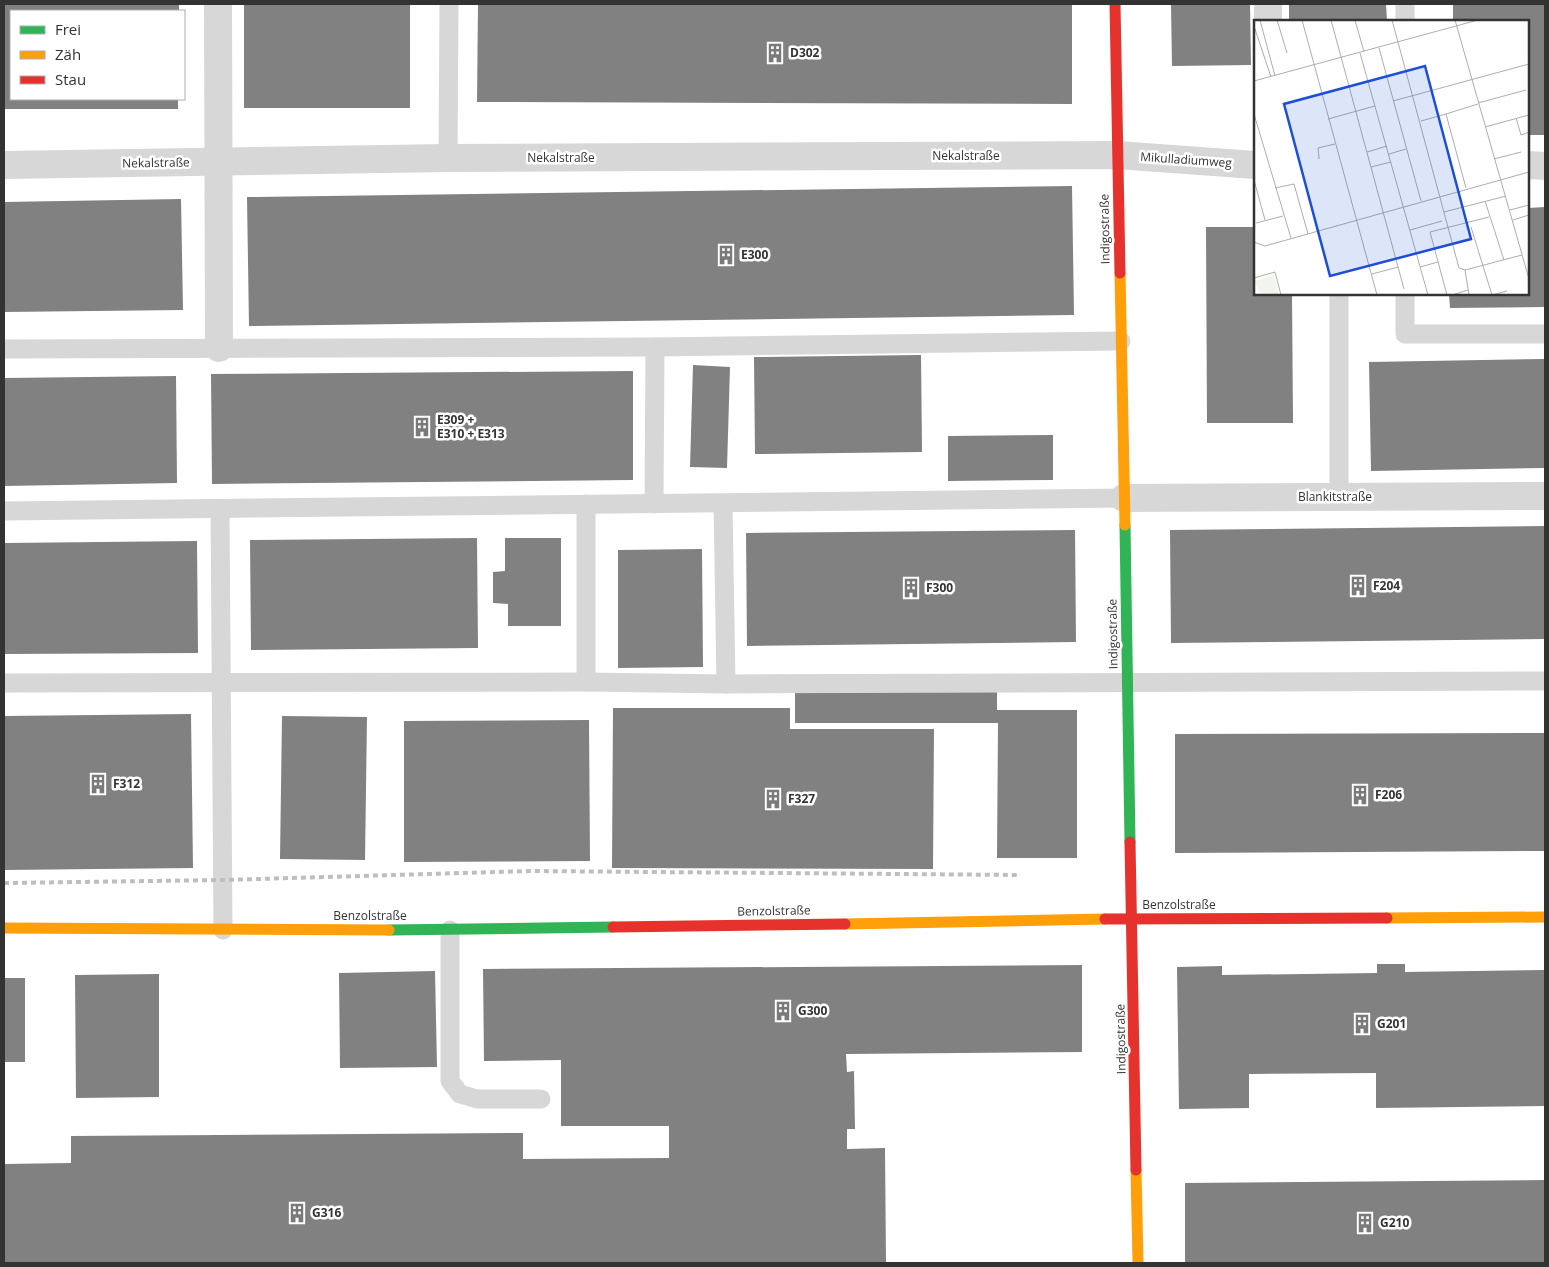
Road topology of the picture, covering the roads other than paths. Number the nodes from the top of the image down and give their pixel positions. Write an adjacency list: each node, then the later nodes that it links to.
1 (218, 4): 10 (street)
2 (449, 4): 9 (lane)
3 (1115, 4): 8 (street, Indigostraße)
4 (1268, 4): 6 (street)
5 (1405, 4): 7 (lane)
6 (1268, 20)
7 (1405, 20)
8 (1117, 155): 9 (street, Nekalstraße); 12 (street, Mikulladiumweg); 18 (street, Indigostraße)
9 (448, 158): 10 (street, Nekalstraße)
10 (219, 162): 11 (street, Nekalstraße); 21 (street)
11 (4, 165)
12 (1254, 165)
13 (1529, 166): 14 (street)
14 (1545, 166)
15 (1339, 295): 23 (lane)
16 (1405, 295): 17 (lane)
17 (1545, 334)
18 (1121, 341): 19 (lane); 24 (street, Indigostraße)
19 (654, 346): 21 (lane); 27 (lane)
20 (4, 348): 21 (lane)
21 (219, 348)
22 (1545, 496): 23 (street, Blankitstraße)
23 (1339, 497): 24 (street, Blankitstraße)
24 (1124, 498): 25 (lane); 34 (street, Indigostraße)
25 (723, 503): 27 (lane); 35 (lane)
26 (586, 504): 27 (lane); 28 (lane); 31 (lane)
27 (654, 504)
28 (220, 509): 29 (lane); 33 (lane)
29 (4, 511)
30 (1545, 681): 34 (lane)
31 (586, 682): 33 (lane); 35 (lane)
32 (4, 683): 33 (lane)
33 (222, 683): 39 (lane)
34 (1128, 683): 35 (lane); 37 (street, Indigostraße)
35 (726, 684)
36 (1545, 917): 37 (street, Benzolstraße)
37 (1132, 919): 40 (street, Benzolstraße); 42 (street, Indigostraße)
38 (4, 928): 39 (street, Benzolstraße)
39 (223, 930): 40 (street, Benzolstraße)
40 (450, 930): 41 (lane)
41 (542, 1099)
42 (1138, 1263)

